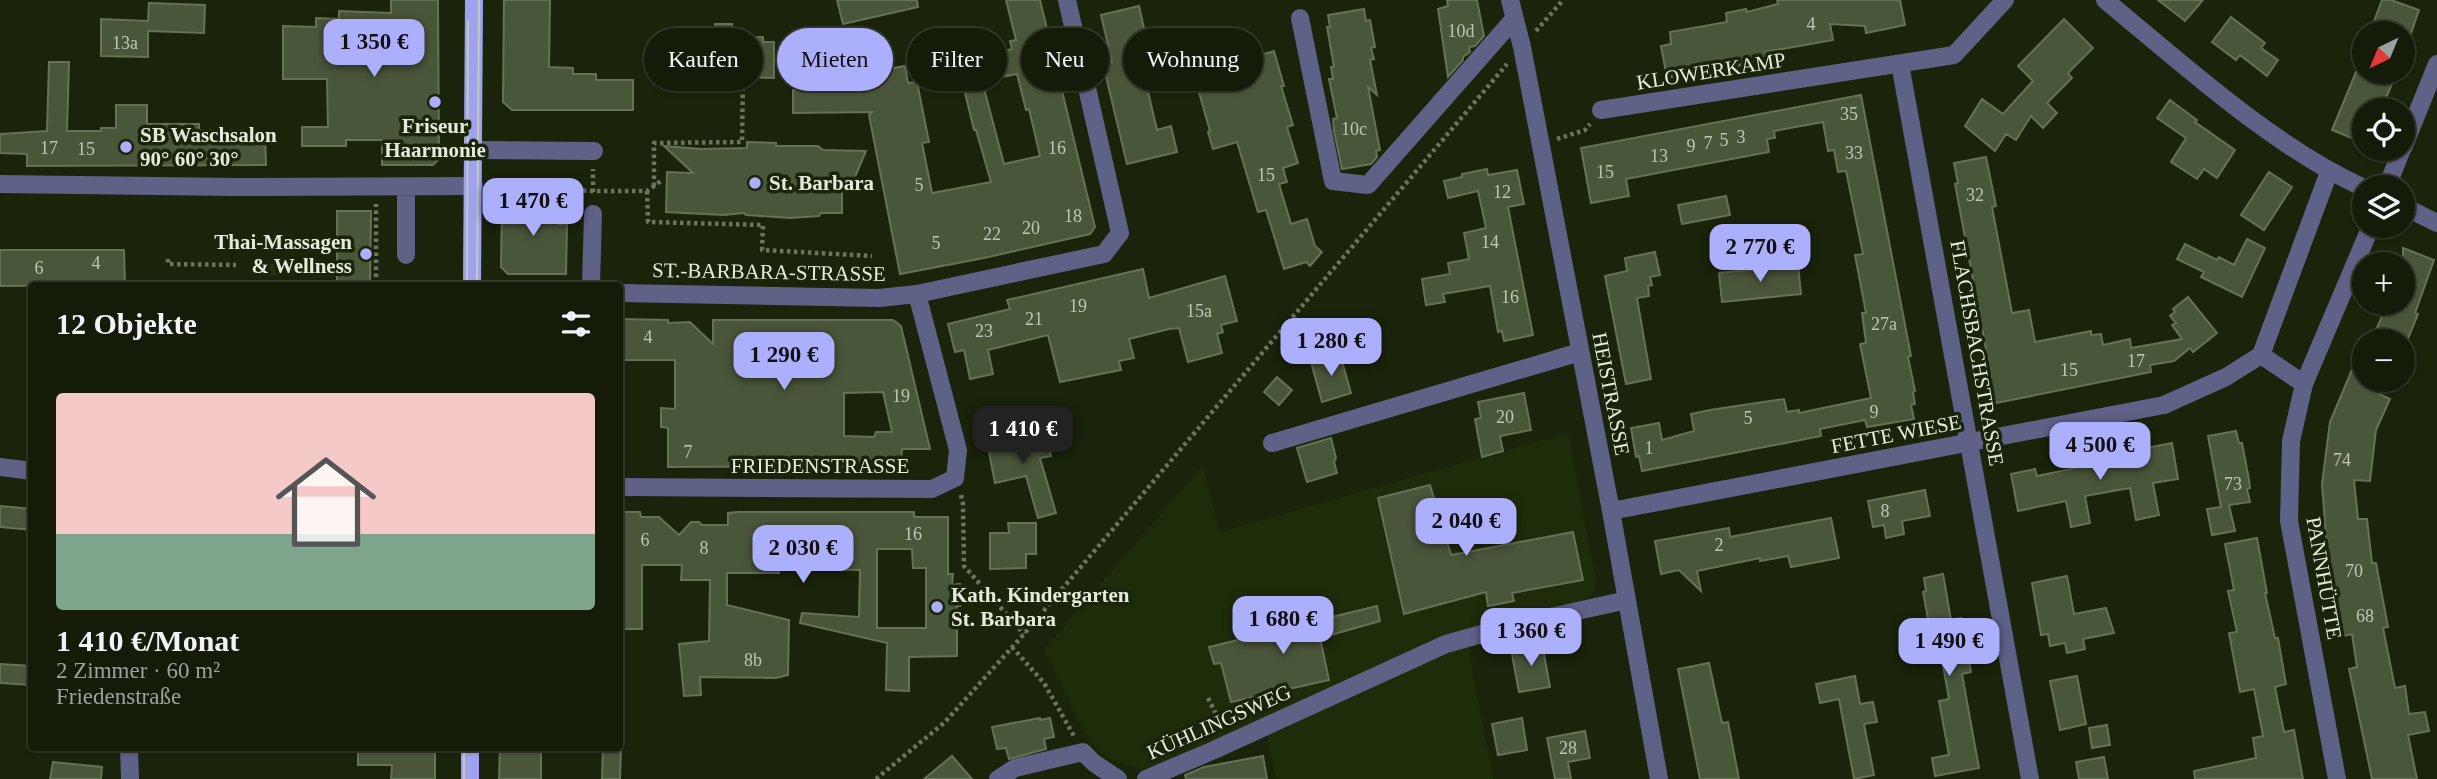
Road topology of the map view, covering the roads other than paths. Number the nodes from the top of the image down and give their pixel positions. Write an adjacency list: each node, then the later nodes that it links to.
1 (474, 0): 12 (main road)
2 (1067, 0): 27 (street, ST.-BARBARA-STRASSE)
3 (1510, 0): 7 (street, HEISTRASSE)
4 (2005, 0): 8 (street)
5 (2105, 0): 14 (street)
6 (1300, 18): 7 (street)
7 (1514, 19): 28 (street, HEISTRASSE)
8 (1900, 64): 10 (street, KLOWERKAMP); 32 (street, FLACHSBACHSTRASSE)
9 (2437, 64): 11 (street)
10 (1601, 110)
11 (2415, 118)
12 (473, 150): 13 (street); 17 (main road)
13 (594, 151)
14 (2329, 172): 15 (street); 29 (street)
15 (2352, 183)
16 (0, 184): 18 (street)
17 (474, 186): 18 (street); 24 (main road)
18 (406, 187): 23 (street)
19 (2415, 212): 21 (street)
20 (593, 214): 25 (street)
21 (2437, 223)
22 (2366, 238): 30 (street, PANNHÜTTE)
23 (406, 255)
24 (472, 282)
25 (591, 282)
26 (623, 293): 27 (street, ST.-BARBARA-STRASSE)
27 (917, 294): 35 (street, FRIEDENSTRASSE)
28 (1580, 352): 31 (street); 36 (street, HEISTRASSE)
29 (2261, 355): 30 (street); 32 (street, FETTE WIESE)
30 (2304, 384): 47 (street, PANNHÜTTE)
31 (1272, 443)
32 (1970, 444): 36 (street, FETTE WIESE); 46 (street, FLACHSBACHSTRASSE)
33 (0, 467): 34 (street)
34 (28, 470)
35 (623, 487)
36 (1611, 511): 37 (street, HEISTRASSE)
37 (1627, 600): 44 (street, KÜHLINGSWEG); 45 (street, HEISTRASSE)
38 (130, 751): 40 (street)
39 (470, 751): 41 (main road)
40 (130, 779)
41 (470, 779)
42 (998, 779): 43 (street)
43 (1118, 779)
44 (1146, 779)
45 (1659, 779)
46 (2030, 779)
47 (2337, 779)

